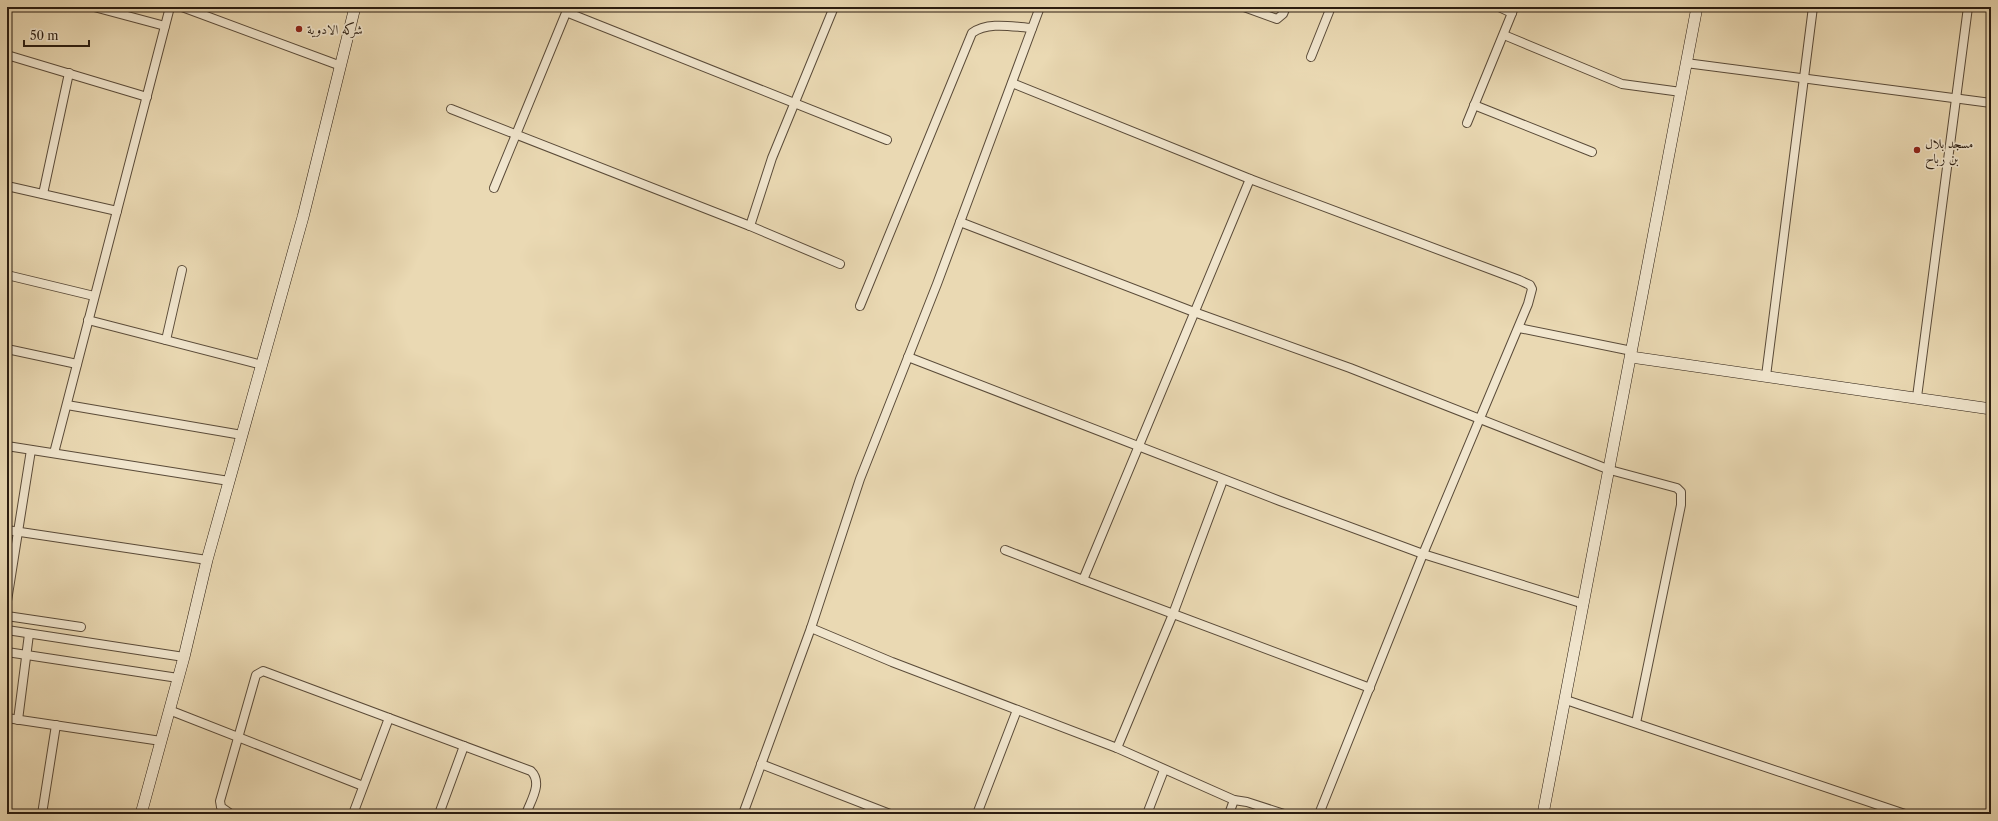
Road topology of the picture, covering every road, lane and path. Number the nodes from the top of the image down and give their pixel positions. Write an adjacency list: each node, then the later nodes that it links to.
1 (94, 7): 16 (street)
2 (170, 7): 16 (street)
3 (182, 7): 22 (street)
4 (355, 7): 22 (street)
5 (834, 7): 29 (street)
6 (1040, 7): 17 (street)
7 (1244, 7): 8 (street)
8 (1286, 7)
9 (1331, 7): 20 (street)
10 (1499, 7): 15 (street)
11 (1697, 7): 21 (street)
12 (1813, 7): 24 (street)
13 (1968, 7): 28 (street)
14 (567, 9): 29 (street); 34 (street)
15 (1513, 10): 18 (street)
16 (165, 26): 27 (street)
17 (1032, 28): 25 (street); 48 (street)
18 (1504, 35): 26 (street); 31 (street)
19 (7, 55): 23 (street)
20 (1310, 57)
21 (1686, 63): 24 (street); 26 (street)
22 (341, 66): 57 (street)
23 (69, 73): 27 (street); 40 (street)
24 (1805, 78): 28 (street); 58 (street)
25 (1012, 83): 37 (street); 42 (street)
26 (1681, 92): 54 (street)
27 (147, 97): 41 (street)
28 (1957, 98): 30 (street); 59 (street)
29 (795, 103): 35 (street); 43 (street)
30 (1991, 104)
31 (1474, 105): 33 (street); 36 (street)
32 (451, 109): 34 (street)
33 (1467, 123)
34 (517, 135): 39 (street); 43 (street)
35 (887, 140)
36 (1592, 152)
37 (1250, 179): 49 (street); 51 (street)
38 (7, 186): 40 (street)
39 (494, 188)
40 (43, 194): 41 (street)
41 (117, 211): 47 (street)
42 (960, 222): 49 (street); 55 (street)
43 (750, 226): 44 (street)
44 (840, 264)
45 (182, 270): 52 (street)
46 (7, 275): 47 (street)
47 (94, 296): 50 (street)
48 (860, 306)
49 (1194, 312): 62 (street); 65 (street)
50 (88, 320): 52 (street); 56 (street)
51 (1518, 328): 54 (street); 62 (street)
52 (166, 340): 57 (street)
53 (7, 350): 56 (street)
54 (1632, 354): 58 (street); 68 (street)
55 (908, 357): 65 (street); 82 (street)
56 (77, 364): 60 (street)
57 (262, 365): 63 (street)
58 (1766, 376): 59 (street)
59 (1917, 397): 61 (street)
60 (66, 405): 63 (street); 67 (street)
61 (1991, 409)
62 (1481, 419): 68 (street); 74 (street)
63 (242, 435): 70 (street)
64 (7, 446): 66 (street)
65 (1139, 446): 69 (street); 76 (street)
66 (31, 450): 67 (street); 72 (street)
67 (54, 453): 70 (street)
68 (1610, 470): 78 (street); 96 (street)
69 (1223, 480): 74 (street); 79 (street)
70 (229, 482): 75 (street)
71 (7, 530): 72 (street)
72 (19, 532): 75 (street); 77 (street)
73 (1005, 550): 76 (street)
74 (1423, 554): 78 (street); 89 (street)
75 (207, 560): 87 (street)
76 (1083, 580): 79 (street)
77 (7, 601)
78 (1584, 604): 90 (street)
79 (1173, 614): 89 (street); 101 (street)
80 (7, 616): 81 (street)
81 (80, 627)
82 (811, 628): 92 (street); 102 (street)
83 (7, 630): 84 (street)
84 (29, 634): 86 (street); 87 (street)
85 (7, 652): 86 (street)
86 (26, 655): 88 (street); 95 (street)
87 (184, 657): 88 (street)
88 (178, 678): 91 (street)
89 (1370, 688): 119 (street)
90 (1566, 700): 96 (street); 120 (street)
91 (169, 710): 98 (street); 99 (street)
92 (1017, 710): 101 (street); 115 (street)
93 (7, 718): 95 (street)
94 (389, 718): 98 (street); 100 (street); 104 (street)
95 (18, 720): 97 (street)
96 (1636, 723): 121 (street)
97 (56, 725): 99 (street); 107 (street)
98 (238, 737): 104 (street); 109 (street)
99 (161, 741): 108 (street)
100 (464, 746): 111 (street); 112 (street)
101 (1117, 748): 103 (street)
102 (761, 764): 106 (street); 113 (street)
103 (1164, 770): 105 (street); 116 (street)
104 (363, 786): 110 (street)
105 (1234, 800): 117 (street); 118 (street)
106 (871, 811): 114 (street)
107 (42, 814)
108 (141, 814)
109 (231, 814)
110 (353, 814)
111 (439, 814)
112 (526, 814)
113 (743, 814)
114 (890, 814)
115 (977, 814)
116 (1147, 814)
117 (1230, 814)
118 (1284, 814)
119 (1319, 814)
120 (1543, 814)
121 (1905, 814)

